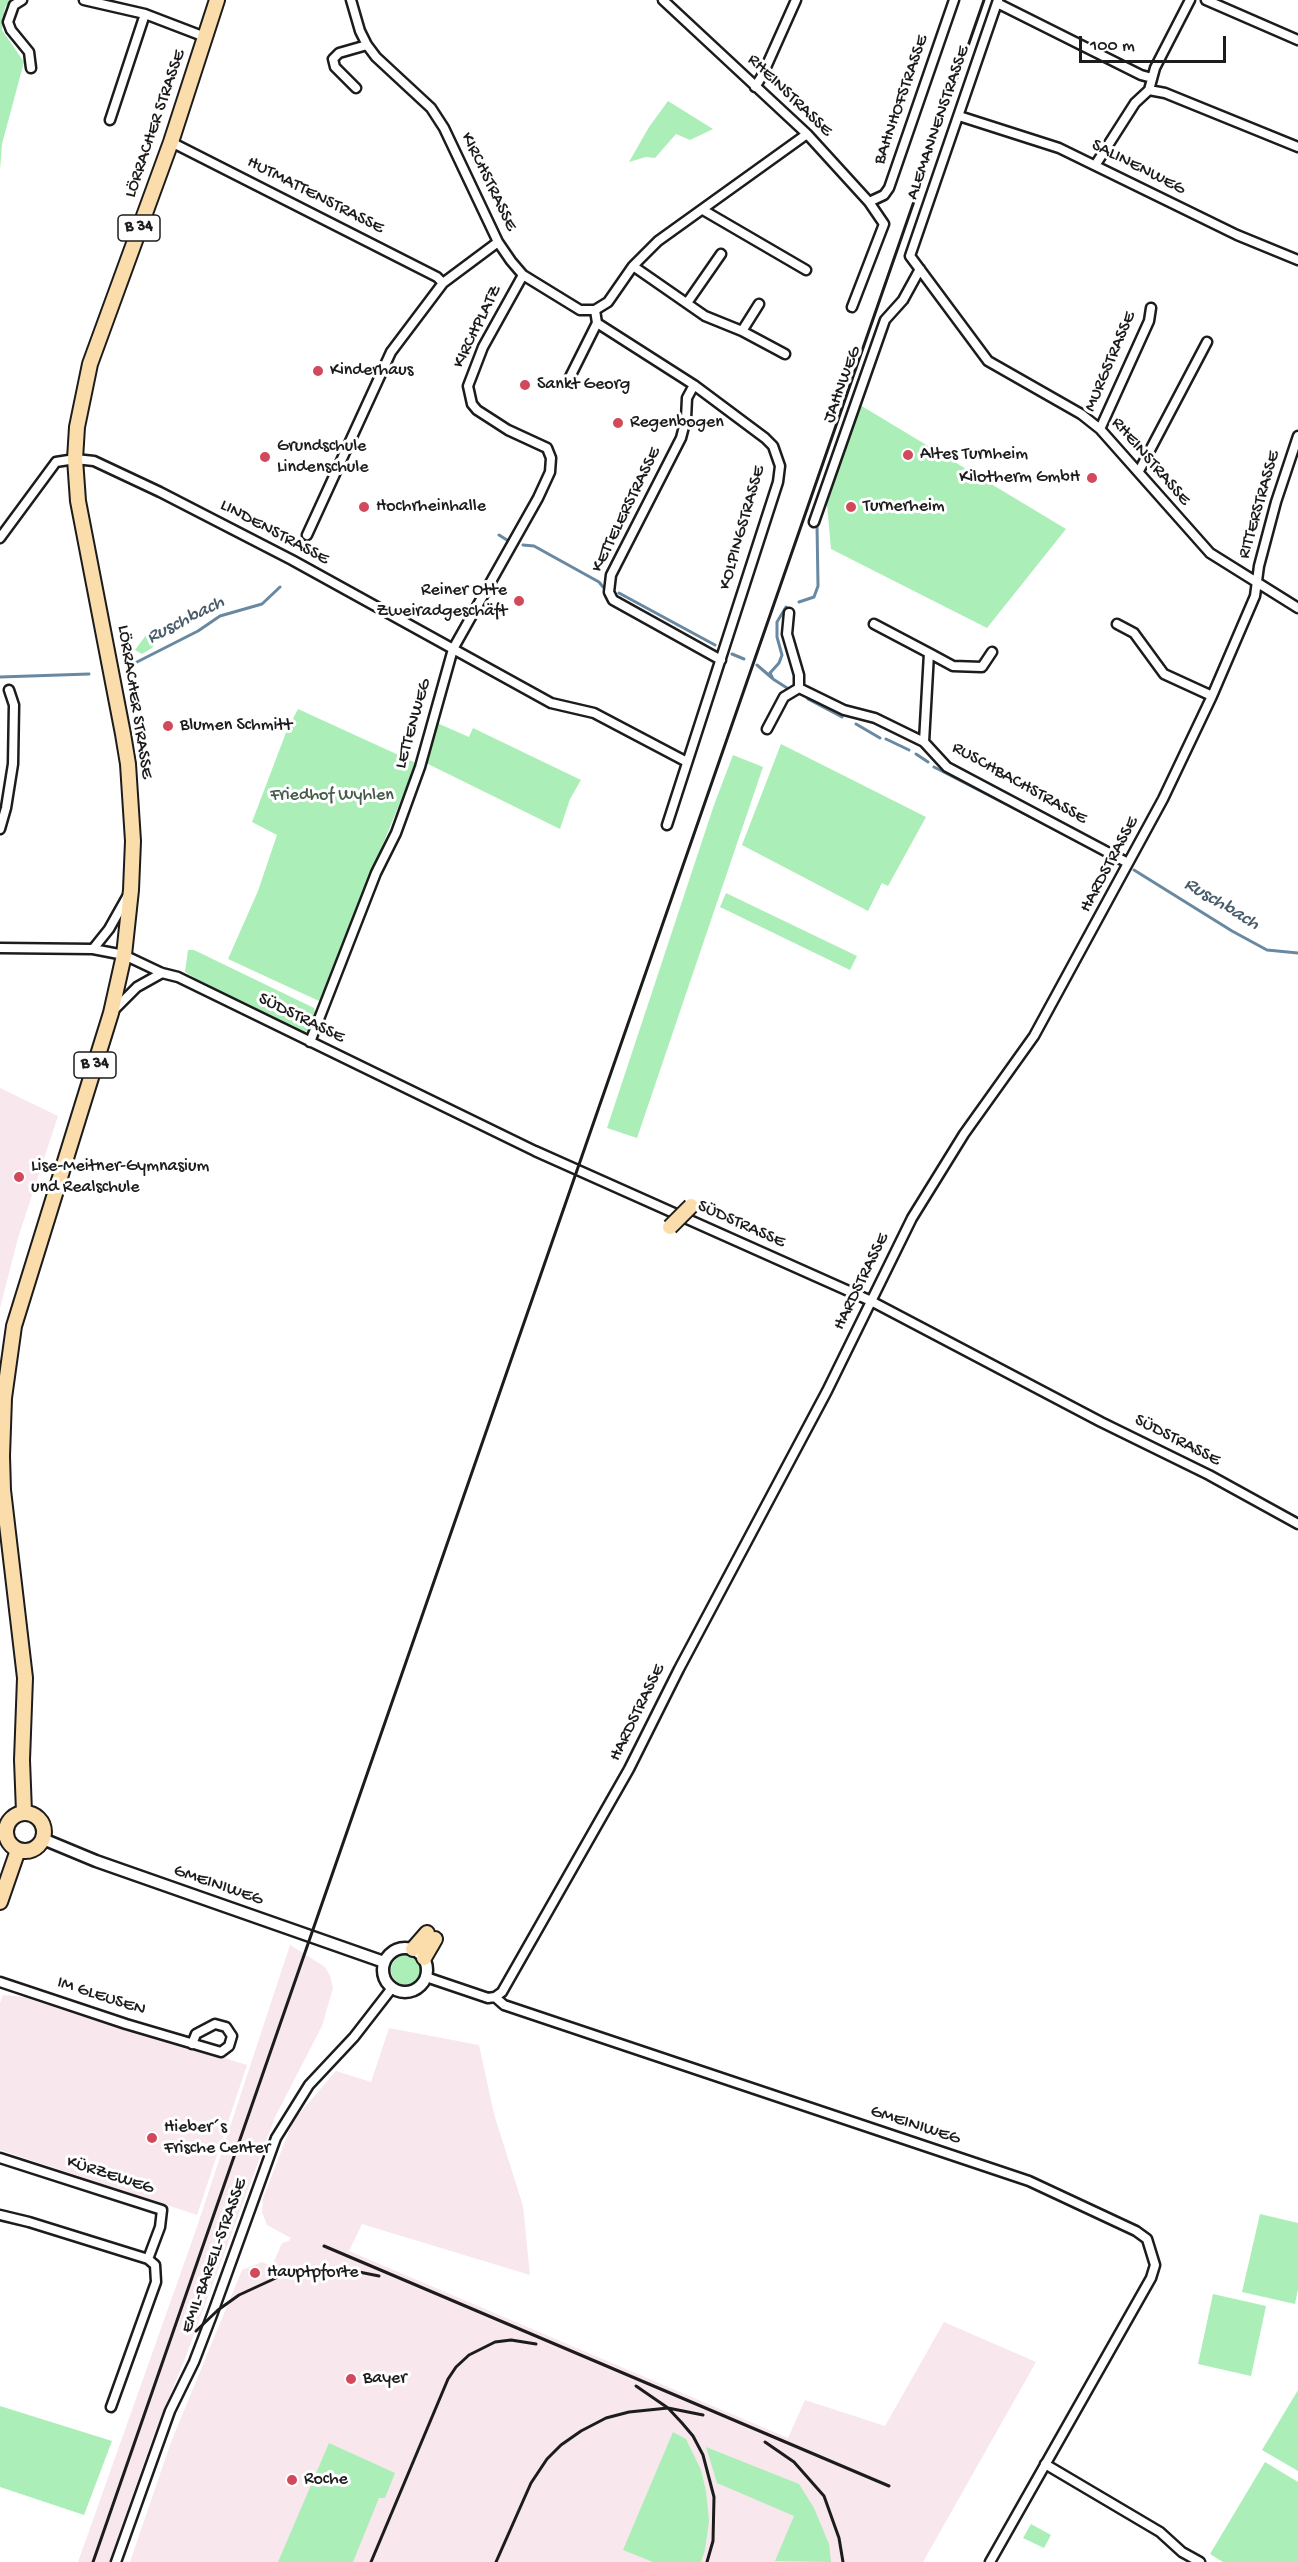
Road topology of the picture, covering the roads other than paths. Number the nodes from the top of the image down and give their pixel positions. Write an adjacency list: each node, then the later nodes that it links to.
1 (22, 0): 15 (street)
2 (84, 0): 11 (street)
3 (217, 0): 12 (main road, LÖRRACHER STRASSE / B 34)
4 (351, 0): 14 (street, KIRCHSTRASSE)
5 (663, 0): 17 (street, RHEINSTRASSE)
6 (796, 0): 17 (street)
7 (954, 0): 26 (street, BAHNHOFSTRASSE)
8 (1190, 0): 16 (street)
9 (1206, 0): 13 (street)
10 (997, 2): 16 (street); 20 (street, ALEMANNENSTRASSE)
11 (145, 14): 12 (street); 21 (street)
12 (205, 37): 23 (main road, LÖRRACHER STRASSE / B 34)
13 (1298, 40)
14 (367, 45): 18 (street); 28 (street, KIRCHSTRASSE)
15 (31, 68)
16 (1152, 78): 19 (street)
17 (755, 87): 22 (street, RHEINSTRASSE)
18 (356, 88)
19 (1149, 90): 24 (street); 25 (street)
20 (959, 116): 25 (street, SALINENWEG); 30 (street, ALEMANNENSTRASSE)
21 (110, 120)
22 (807, 134): 26 (street, RHEINSTRASSE); 27 (street)
23 (171, 142): 36 (street, HUTMATTENSTRASSE); 51 (main road, LÖRRACHER STRASSE / B 34)
24 (1298, 147)
25 (1096, 164): 31 (street, SALINENWEG)
26 (869, 202): 39 (street, RHEINSTRASSE)
27 (703, 210): 32 (street); 34 (street)
28 (498, 242): 35 (street, KIRCHSTRASSE); 36 (street)
29 (722, 254): 37 (street)
30 (910, 256): 33 (street, RHEINSTRASSE)
31 (1298, 260)
32 (633, 266): 37 (street); 41 (street)
33 (920, 269): 48 (street, RHEINSTRASSE); 53 (street, JAHNWEG)
34 (806, 270)
35 (523, 275): 41 (street, KIRCHSTRASSE); 50 (street, KIRCHPLATZ)
36 (443, 283): 54 (street)
37 (687, 303): 43 (street)
38 (759, 304): 43 (street)
39 (852, 307)
40 (1151, 308): 48 (street, MURGSTRASSE)
41 (595, 310): 42 (street)
42 (597, 323): 46 (street); 47 (street, KOLPINGSTRASSE)
43 (742, 330): 45 (street)
44 (1207, 342): 52 (street)
45 (785, 354)
46 (568, 381)
47 (694, 385): 64 (street, KOLPINGSTRASSE); 64 (street, KETTELERSTRASSE)
48 (1100, 429): 52 (street, RHEINSTRASSE)
49 (1298, 436): 56 (street, RITTERSTRASSE)
50 (551, 458): 61 (street, LETTENWEG)
51 (75, 459): 55 (street); 61 (street, LINDENSTRASSE); 74 (main road, LÖRRACHER STRASSE / B 34)
52 (1139, 471): 56 (street, RHEINSTRASSE)
53 (814, 522)
54 (307, 535)
55 (0, 538)
56 (1256, 583): 57 (street, RHEINSTRASSE); 67 (street, HARDSTRASSE)
57 (1298, 608)
58 (789, 613): 65 (street)
59 (874, 624): 63 (street)
60 (1117, 624): 67 (street)
61 (453, 649): 70 (street, LINDENSTRASSE); 80 (street, LETTENWEG)
62 (992, 651): 63 (street)
63 (928, 653): 69 (street)
64 (721, 660): 70 (street, KOLPINGSTRASSE)
65 (799, 688): 68 (street); 69 (street, RUSCHBACHSTRASSE)
66 (9, 690): 72 (street)
67 (1212, 696): 73 (street, HARDSTRASSE)
68 (767, 729)
69 (924, 742): 73 (street, RUSCHBACHSTRASSE)
70 (687, 762): 71 (street, KOLPINGSTRASSE)
71 (666, 825)
72 (0, 829)
73 (1128, 863): 83 (street, HARDSTRASSE)
74 (131, 890): 76 (street); 77 (main road, LÖRRACHER STRASSE / B 34)
75 (0, 948): 76 (street, SÜDSTRASSE)
76 (93, 949): 77 (street, SÜDSTRASSE)
77 (124, 954): 78 (street, SÜDSTRASSE); 79 (main road, LÖRRACHER STRASSE / B 34)
78 (162, 973): 79 (street); 80 (street, SÜDSTRASSE)
79 (111, 1013): 85 (main road, LÖRRACHER STRASSE / B 34)
80 (310, 1042): 83 (street, SÜDSTRASSE)
81 (691, 1206): 82 (main road, bridge)
82 (670, 1227)
83 (871, 1301): 84 (street, SÜDSTRASSE); 95 (street, HARDSTRASSE)
84 (1298, 1524)
85 (24, 1812): 86 (main road); 87 (main road)
86 (43, 1839): 87 (main road); 91 (street, GMEINIWEG)
87 (18, 1850): 88 (main road)
88 (0, 1902)
89 (431, 1936): 90 (main road)
90 (419, 1954): 91 (street); 92 (street)
91 (384, 1962): 94 (street)
92 (426, 1977): 94 (street); 95 (street, GMEINIWEG)
93 (0, 1982): 96 (street, IM GLEUSEN)
94 (392, 1988): 102 (street, EMIL-BARELL-STRASSE)
95 (495, 1997): 101 (street, GMEINIWEG)
96 (192, 2044): 96 (street, IM GLEUSEN)
97 (0, 2158): 99 (street, KÜRZEWEG)
98 (0, 2215): 99 (street)
99 (148, 2259): 100 (street)
100 (111, 2407)
101 (1045, 2464): 103 (street, GMEINIWEG); 104 (street)
102 (116, 2562)
103 (990, 2562)
104 (1200, 2562)

